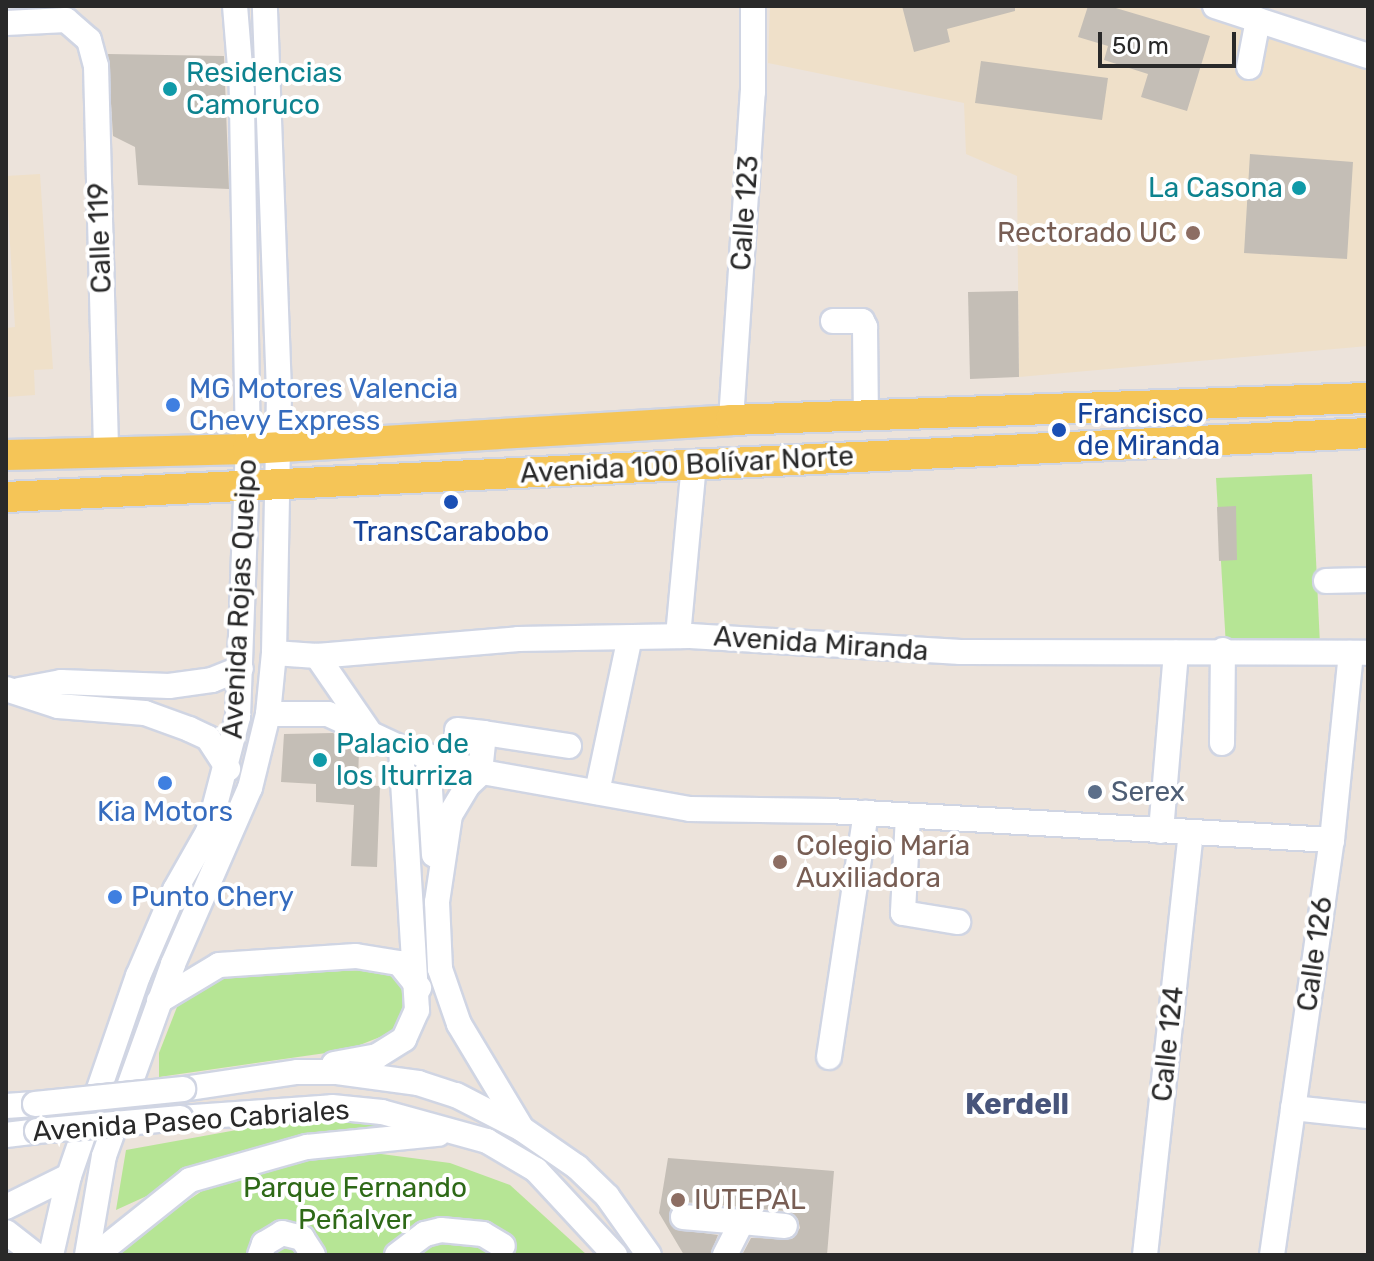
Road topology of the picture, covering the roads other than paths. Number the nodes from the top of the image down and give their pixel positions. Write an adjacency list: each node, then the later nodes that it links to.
1 (235, 6): 15 (street, Avenida Rojas Queipo)
2 (265, 6): 14 (street, Avenida Rojas Queipo)
3 (753, 6): 12 (street, Calle 123)
4 (1215, 6): 5 (street)
5 (1258, 20): 7 (street); 8 (street)
6 (6, 23): 16 (street, Calle 119)
7 (1368, 56)
8 (1249, 67)
9 (833, 321): 11 (street)
10 (1368, 398): 11 (main road, Avenida 100 Bolívar Norte)
11 (866, 416): 12 (main road, Avenida 100 Bolívar Norte)
12 (731, 420): 14 (main road, Avenida 100 Bolívar Norte)
13 (1368, 433): 18 (main road, Avenida 100 Bolívar Norte)
14 (279, 447): 15 (main road, Avenida 100 Bolívar Norte); 19 (street, Avenida Rojas Queipo)
15 (248, 449): 16 (main road, Avenida 100 Bolívar Norte); 20 (street, Avenida Rojas Queipo)
16 (106, 452): 17 (main road, Avenida 100 Bolívar Norte)
17 (6, 455)
18 (694, 464): 19 (main road, Avenida 100 Bolívar Norte); 24 (street)
19 (277, 487): 20 (main road, Avenida 100 Bolívar Norte); 27 (street, Avenida Rojas Queipo)
20 (247, 488): 21 (main road, Avenida 100 Bolívar Norte); 31 (street, Avenida Rojas Queipo)
21 (6, 497)
22 (1368, 580): 23 (street)
23 (1326, 581)
24 (678, 636): 25 (street, Avenida Miranda); 28 (street, Avenida Miranda)
25 (630, 637): 30 (street, Avenida Miranda); 43 (street)
26 (1223, 650): 28 (street, Avenida Miranda); 29 (street, Avenida Miranda); 37 (street)
27 (274, 653): 30 (street, Avenida Miranda); 33 (street, Avenida Rojas Queipo)
28 (1176, 653): 46 (street)
29 (1359, 653): 48 (street, Calle 126)
30 (317, 656): 34 (street)
31 (241, 668): 32 (street); 41 (street, Avenida Rojas Queipo)
32 (11, 690): 41 (street)
33 (268, 714): 34 (street); 52 (street, Avenida Rojas Queipo)
34 (368, 730): 39 (street)
35 (457, 730): 36 (street)
36 (484, 733): 38 (street); 42 (street)
37 (1222, 743)
38 (569, 746)
39 (401, 748): 40 (street); 51 (street)
40 (428, 757): 42 (street); 49 (street)
41 (228, 769): 61 (street, Avenida Rojas Queipo)
42 (481, 772): 43 (street); 49 (street)
43 (597, 792): 44 (street)
44 (866, 813): 45 (street); 53 (street)
45 (908, 816): 46 (street); 50 (street)
46 (1161, 831): 47 (street)
47 (1191, 833): 48 (street); 78 (street, Calle 124)
48 (1332, 840): 56 (street, Calle 126)
49 (437, 902): 58 (street)
50 (958, 922)
51 (419, 988): 52 (street); 54 (street)
52 (159, 1001): 70 (street, Avenida Rojas Queipo)
53 (829, 1057)
54 (297, 1072): 55 (street, Avenida Paseo Cabriales, bridge); 58 (street, Avenida Paseo Cabriales)
55 (6, 1106)
56 (1293, 1108): 57 (street); 79 (street, Calle 126)
57 (1368, 1116)
58 (522, 1129): 76 (street, Avenida Paseo Cabriales)
59 (458, 1132): 60 (street, Avenida Paseo Cabriales, bridge); 71 (street); 75 (street, Avenida Paseo Cabriales)
60 (6, 1135)
61 (69, 1176): 62 (street, Avenida Paseo Cabriales); 69 (street, Avenida Rojas Queipo)
62 (6, 1207)
63 (683, 1217): 64 (street)
64 (742, 1222): 65 (street); 77 (street)
65 (785, 1226)
66 (6, 1232): 68 (street)
67 (503, 1246): 74 (street)
68 (35, 1255)
69 (51, 1255)
70 (87, 1255)
71 (96, 1255)
72 (260, 1255): 73 (street)
73 (313, 1255)
74 (397, 1255)
75 (615, 1255)
76 (649, 1255)
77 (725, 1255)
78 (1145, 1255)
79 (1272, 1255)

